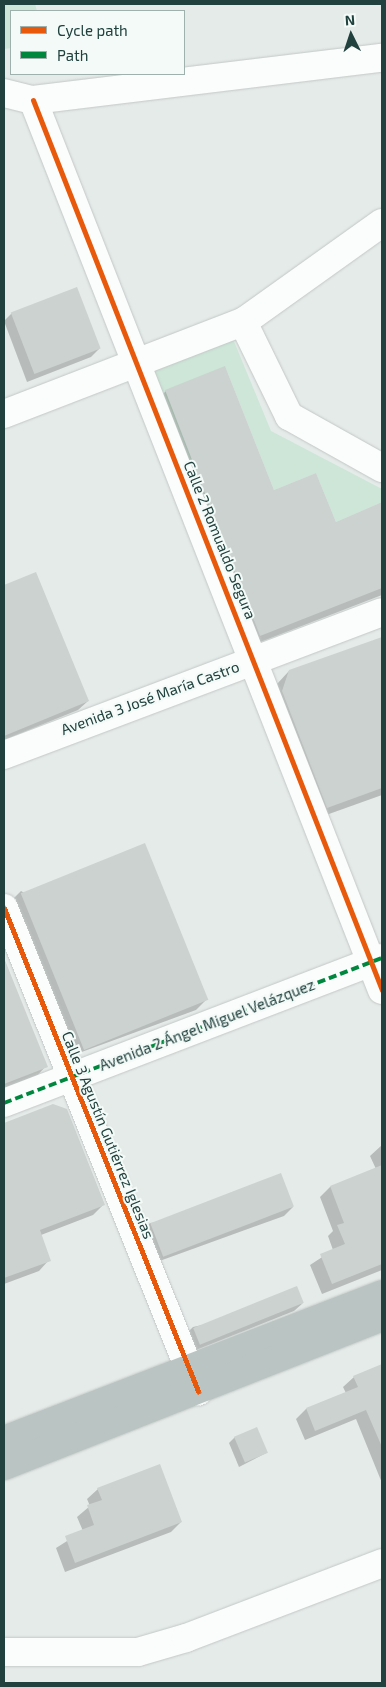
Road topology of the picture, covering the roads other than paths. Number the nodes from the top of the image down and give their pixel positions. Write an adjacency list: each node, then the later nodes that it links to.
1 (382, 58): 3 (street)
2 (4, 93): 3 (street)
3 (33, 100): 6 (street, Calle 2 Romualdo Segura)
4 (382, 223): 5 (street)
5 (243, 322): 6 (street); 8 (street)
6 (134, 365): 7 (street); 10 (street, Calle 2 Romualdo Segura)
7 (4, 414)
8 (382, 468)
9 (382, 612): 10 (street, Avenida 3 José María Castro)
10 (255, 660): 11 (street, Avenida 3 José María Castro); 13 (street, Calle 2 Romualdo Segura)
11 (4, 755)
12 (4, 908): 15 (street, Calle 3 Agustín Gutiérrez Iglesias)
13 (377, 961): 14 (street, Calle 2 Romualdo Segura); 15 (street, Avenida 2 Ángel Miguel Velázquez)
14 (382, 990)
15 (70, 1077): 16 (street, Avenida 2 Ángel Miguel Velázquez); 19 (street, Calle 3 Agustín Gutiérrez Iglesias)
16 (4, 1103)
17 (382, 1294): 19 (highway)
18 (382, 1317): 19 (highway)
19 (194, 1380): 20 (highway); 21 (highway)
20 (4, 1440)
21 (4, 1466)
22 (382, 1563): 23 (street)
23 (4, 1652)

